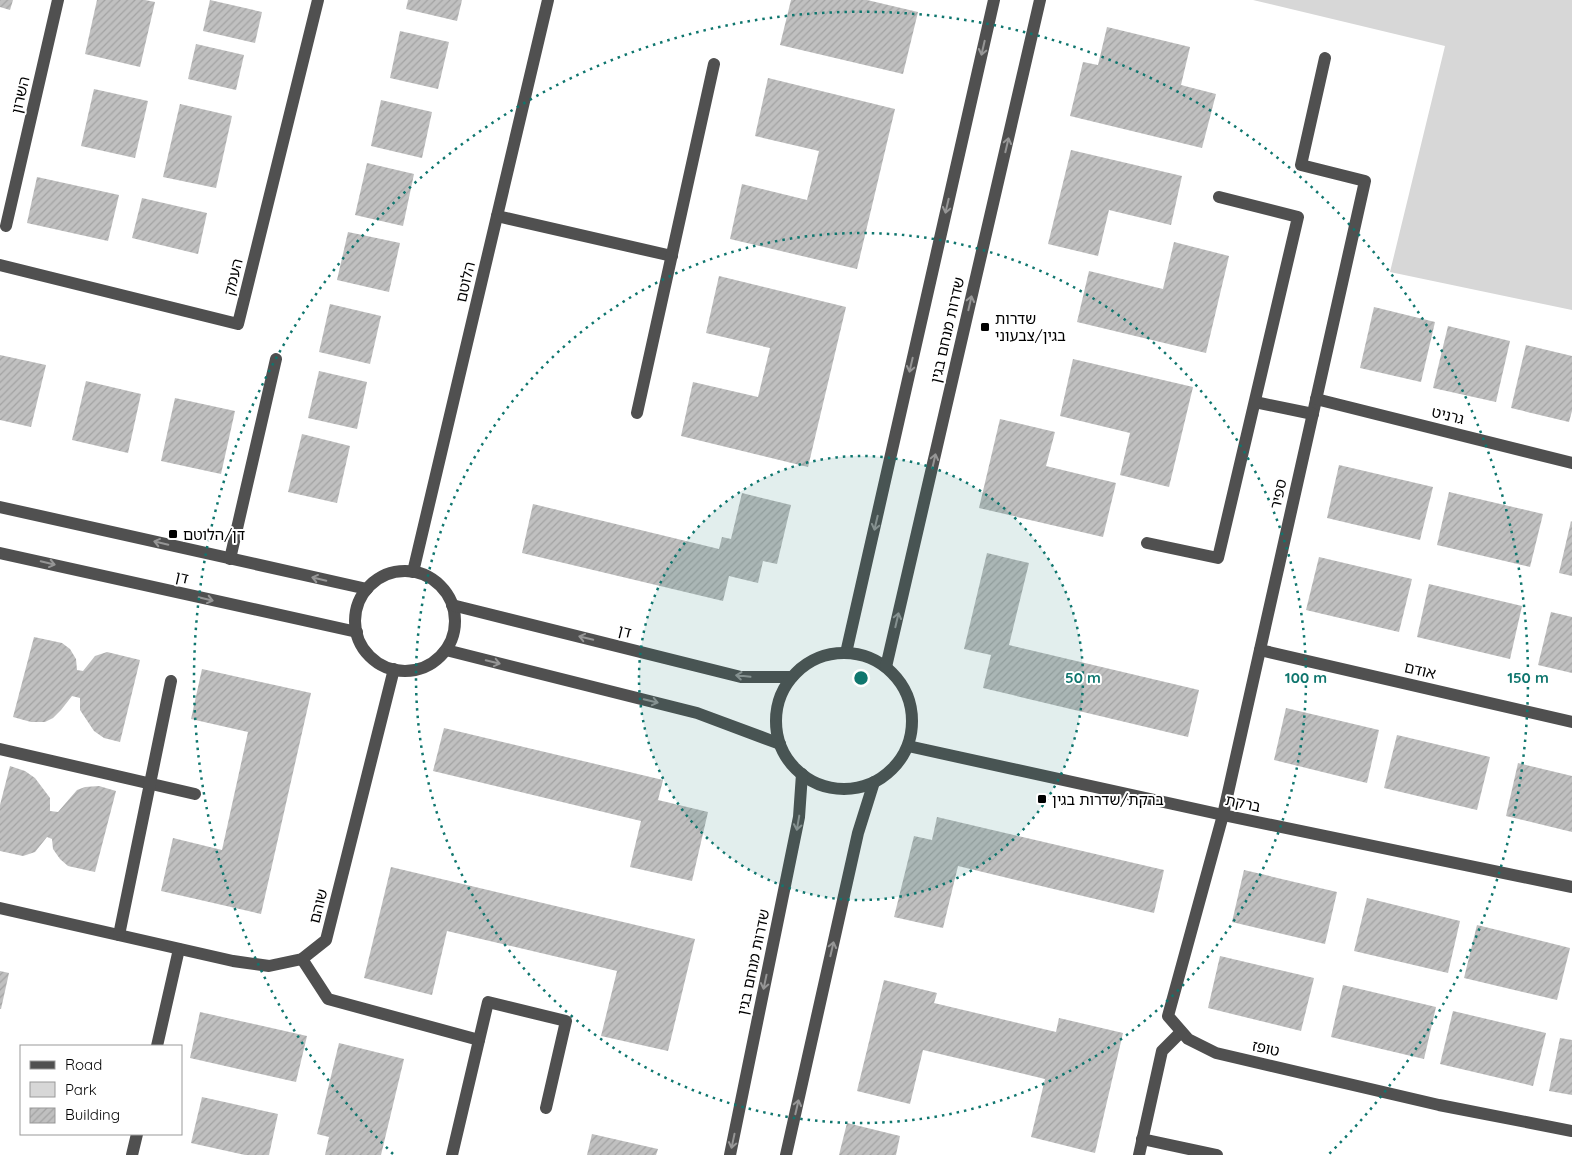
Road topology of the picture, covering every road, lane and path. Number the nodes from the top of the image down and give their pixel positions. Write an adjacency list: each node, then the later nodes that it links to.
1 (58, 0): 10 (street, השרון)
2 (318, 0): 12 (street, העמק)
3 (548, 0): 9 (street, הלוטם)
4 (994, 0): 29 (street, שדרות מנחם בגין, one-way to 29)
5 (1040, 0): 30 (street, שדרות מנחם בגין, one-way to 5)
6 (1325, 58): 14 (street, ספיר)
7 (714, 64): 11 (street)
8 (1219, 197): 15 (street)
9 (497, 216): 11 (street); 23 (street, הלוטם)
10 (6, 226)
11 (672, 256): 16 (street)
12 (0, 265)
13 (276, 359): 22 (street)
14 (1316, 399): 17 (street, ספיר); 18 (street, גרניט)
15 (1255, 402): 17 (street); 20 (street)
16 (637, 413)
17 (1313, 414): 28 (street, ספיר)
18 (1572, 463)
19 (0, 507): 22 (street, דן, one-way to 19)
20 (1147, 542)
21 (0, 553): 26 (street, דן, one-way to 26)
22 (230, 559): 24 (street, דן, one-way to 22)
23 (414, 572): 24 (street); 25 (street)
24 (367, 589): 26 (street)
25 (452, 605): 27 (street); 32 (street, דן, one-way to 25)
26 (357, 632): 31 (street)
27 (446, 650): 31 (street); 35 (street, one-way to 35)
28 (1260, 650): 34 (street, אודם); 42 (street, ספיר)
29 (846, 653): 30 (street); 32 (street)
30 (886, 667): 36 (street)
31 (394, 669): 47 (street, שוהם)
32 (792, 677): 35 (street)
33 (170, 680): 40 (street)
34 (1572, 722)
35 (780, 744): 38 (street)
36 (908, 746): 39 (street); 42 (street, ברקת)
37 (0, 749): 40 (street)
38 (802, 774): 39 (street); 57 (street, שדרות מנחם בגין, one-way to 57)
39 (874, 782): 58 (street, one-way to 39)
40 (149, 784): 41 (street); 45 (street)
41 (195, 794)
42 (1223, 815): 43 (street, ברקת); 48 (street, טופז)
43 (1572, 887)
44 (0, 908): 45 (street, שוהם)
45 (119, 935): 46 (street, שוהם)
46 (179, 949): 47 (street, שוהם); 50 (street)
47 (302, 959): 49 (street)
48 (1181, 1032): 52 (street, טופז); 54 (street)
49 (479, 1040): 51 (street); 56 (street)
50 (157, 1045)
51 (546, 1108)
52 (1572, 1130)
53 (137, 1135): 55 (street)
54 (1142, 1139): 59 (street); 60 (street)
55 (132, 1155)
56 (452, 1155)
57 (730, 1155)
58 (786, 1155)
59 (1139, 1155)
60 (1217, 1155)

